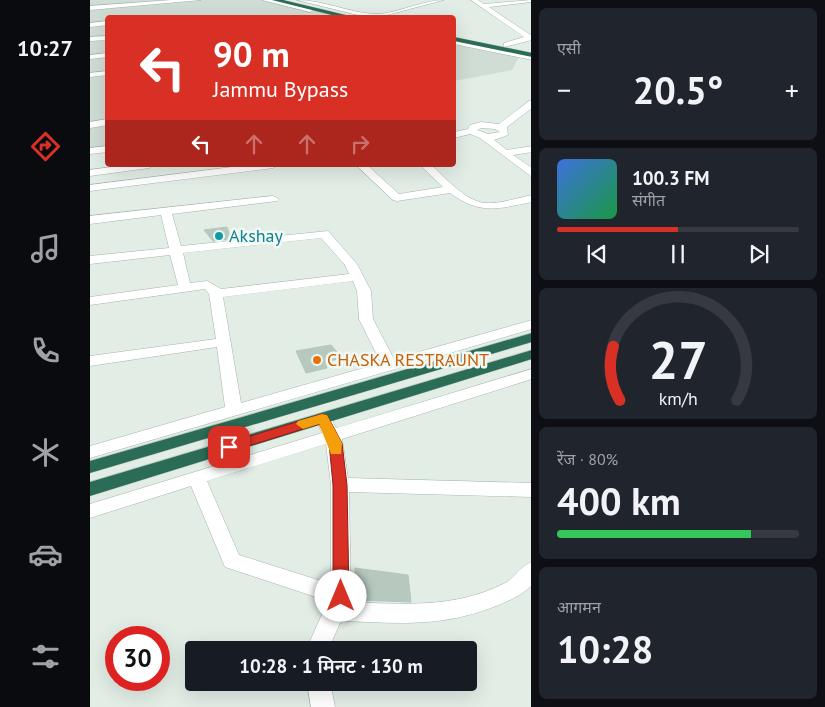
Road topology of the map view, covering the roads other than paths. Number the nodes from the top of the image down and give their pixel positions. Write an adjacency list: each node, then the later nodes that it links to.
1 (198, 0): 13 (street)
2 (265, 0): 14 (street)
3 (275, 0): 15 (highway)
4 (288, 0): 16 (highway)
5 (300, 0): 17 (street)
6 (441, 0): 11 (street)
7 (474, 0): 12 (street)
8 (531, 0): 9 (street)
9 (517, 1): 12 (street)
10 (398, 2): 11 (street)
11 (413, 6): 18 (street)
12 (482, 6): 25 (street)
13 (90, 8)
14 (330, 15)
15 (342, 15)
16 (355, 15)
17 (369, 15)
18 (384, 15)
19 (105, 23): 20 (street)
20 (90, 25)
21 (105, 38): 22 (street)
22 (90, 39)
23 (456, 40): 25 (street)
24 (456, 40): 26 (street)
25 (507, 44): 26 (street)
26 (531, 54)
27 (105, 55): 28 (street)
28 (90, 56)
29 (105, 73): 30 (street)
30 (90, 74)
31 (531, 103): 34 (street)
32 (105, 122): 33 (street)
33 (90, 125)
34 (501, 127): 35 (street); 37 (street)
35 (472, 131): 36 (street); 37 (street)
36 (456, 135)
37 (483, 136): 41 (street)
38 (531, 149): 41 (street)
39 (105, 150): 40 (street)
40 (90, 152)
41 (504, 153): 49 (street)
42 (105, 159): 43 (street)
43 (90, 160)
44 (134, 167): 48 (street)
45 (253, 167): 50 (street)
46 (363, 167): 51 (street)
47 (427, 167): 51 (street)
48 (90, 173)
49 (531, 174)
50 (90, 188)
51 (452, 189): 52 (street)
52 (531, 198)
53 (273, 199): 54 (street)
54 (166, 212): 55 (street); 56 (street)
55 (90, 220)
56 (176, 250): 57 (street); 58 (street); 59 (street)
57 (90, 260)
58 (357, 277): 60 (street); 67 (street)
59 (185, 288): 60 (street); 61 (street)
60 (216, 294): 64 (street)
61 (90, 300)
62 (531, 324): 67 (street)
63 (531, 337): 72 (highway)
64 (223, 342): 66 (street); 69 (street)
65 (531, 354): 70 (highway)
66 (90, 361)
67 (390, 365): 69 (street)
68 (531, 374): 70 (street)
69 (234, 410): 71 (street)
70 (329, 432): 73 (street); 74 (street); 75 (highway); 77 (street)
71 (90, 452)
72 (90, 467)
73 (199, 483): 78 (street); 80 (street)
74 (340, 485): 76 (street); 80 (street)
75 (90, 489)
76 (531, 490)
77 (90, 511)
78 (90, 520)
79 (531, 570): 80 (street)
80 (338, 604): 81 (street)
81 (322, 641)
82 (320, 691): 83 (street)
83 (323, 707)

